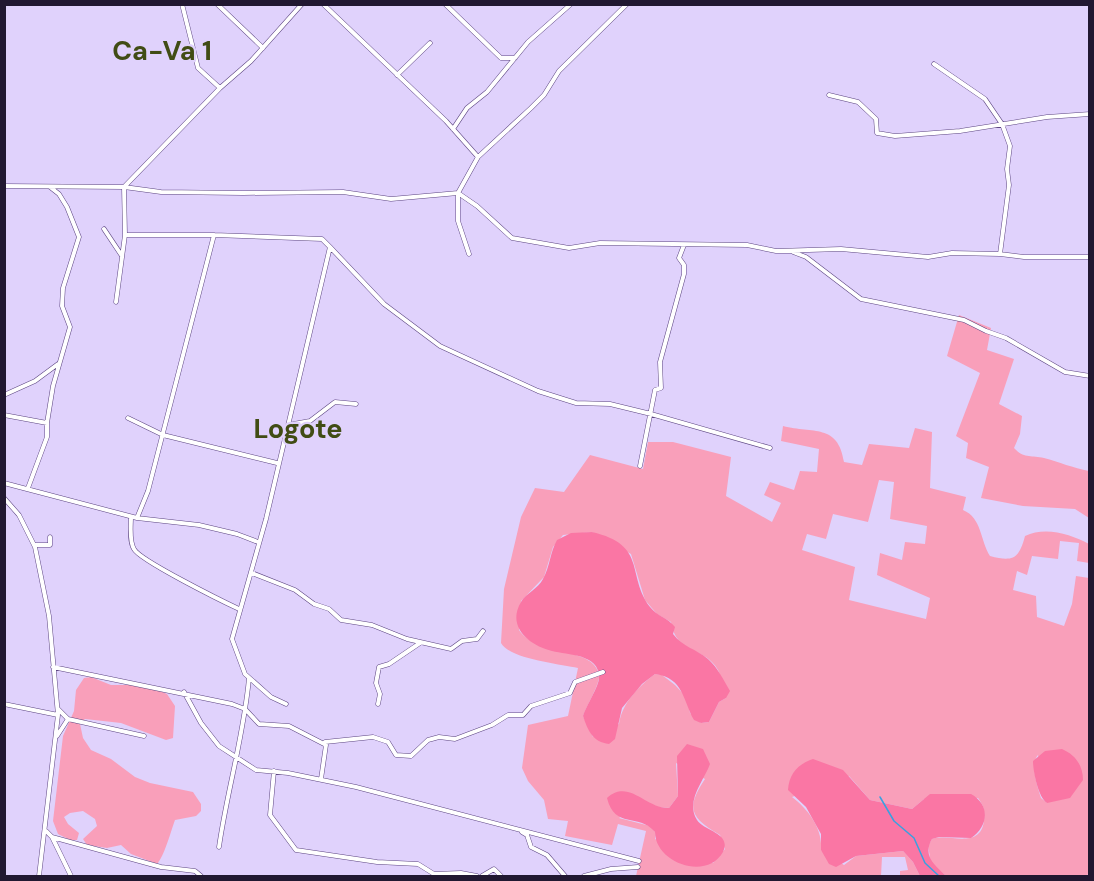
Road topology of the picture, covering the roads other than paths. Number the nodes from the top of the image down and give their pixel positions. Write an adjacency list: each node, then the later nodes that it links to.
1 (182, 4): 13 (street)
2 (217, 4): 9 (street)
3 (302, 4): 9 (street)
4 (323, 4): 12 (street)
5 (445, 4): 10 (street)
6 (571, 4): 10 (street)
7 (627, 4): 18 (street)
8 (430, 43): 12 (street)
9 (263, 48): 13 (street)
10 (516, 58): 17 (street)
11 (934, 64): 16 (street)
12 (397, 75): 17 (street)
13 (220, 88): 21 (street)
14 (829, 95): 16 (street)
15 (1089, 114): 16 (street)
16 (1002, 124): 30 (street)
17 (453, 129): 18 (street)
18 (478, 157): 22 (street)
19 (4, 186): 20 (street)
20 (50, 187): 21 (street); 34 (street)
21 (124, 187): 22 (street); 24 (street)
22 (458, 193): 26 (street); 29 (street)
23 (104, 229): 31 (street)
24 (125, 235): 25 (street); 31 (street)
25 (214, 235): 27 (street); 43 (street)
26 (684, 245): 28 (street); 39 (street)
27 (330, 247): 39 (street); 42 (street)
28 (789, 251): 30 (street); 35 (street)
29 (469, 254)
30 (1000, 254): 32 (street)
31 (122, 257): 33 (street)
32 (1089, 257)
33 (116, 302)
34 (59, 364): 36 (street); 41 (street)
35 (1089, 376)
36 (4, 395)
37 (356, 404): 42 (street)
38 (4, 414): 41 (street)
39 (651, 414): 44 (street); 46 (street)
40 (128, 418): 43 (street)
41 (47, 423): 48 (street)
42 (288, 425): 45 (street)
43 (163, 435): 45 (street); 51 (street)
44 (770, 448)
45 (277, 463): 53 (street)
46 (640, 466)
47 (4, 483): 48 (street)
48 (27, 488): 50 (street)
49 (4, 498): 54 (street)
50 (130, 517): 51 (street); 56 (street)
51 (136, 518): 53 (street)
52 (50, 537): 54 (street)
53 (258, 542): 55 (street)
54 (35, 545): 59 (street)
55 (252, 573): 56 (street); 58 (street)
56 (239, 609): 61 (street)
57 (483, 631): 58 (street)
58 (421, 642): 65 (street)
59 (53, 667): 62 (street); 67 (street)
60 (603, 672): 71 (street)
61 (249, 678): 64 (street); 66 (street)
62 (184, 692): 66 (street); 72 (street)
63 (4, 704): 67 (street)
64 (286, 704)
65 (378, 704)
66 (245, 709): 71 (street); 72 (street)
67 (58, 712): 68 (street); 70 (street)
68 (68, 719): 69 (street); 70 (street)
69 (144, 736)
70 (57, 737): 75 (street)
71 (324, 742): 74 (street)
72 (235, 758): 73 (street); 78 (street)
73 (274, 771): 74 (street); 82 (street)
74 (321, 779): 76 (street)
75 (45, 830): 77 (street); 79 (street)
76 (520, 830): 85 (street); 86 (street)
77 (52, 837): 80 (street); 81 (street)
78 (219, 847)
79 (39, 876)
80 (71, 876)
81 (201, 876)
82 (477, 876)
83 (482, 876): 84 (street)
84 (501, 876)
85 (565, 876)
86 (584, 876)

